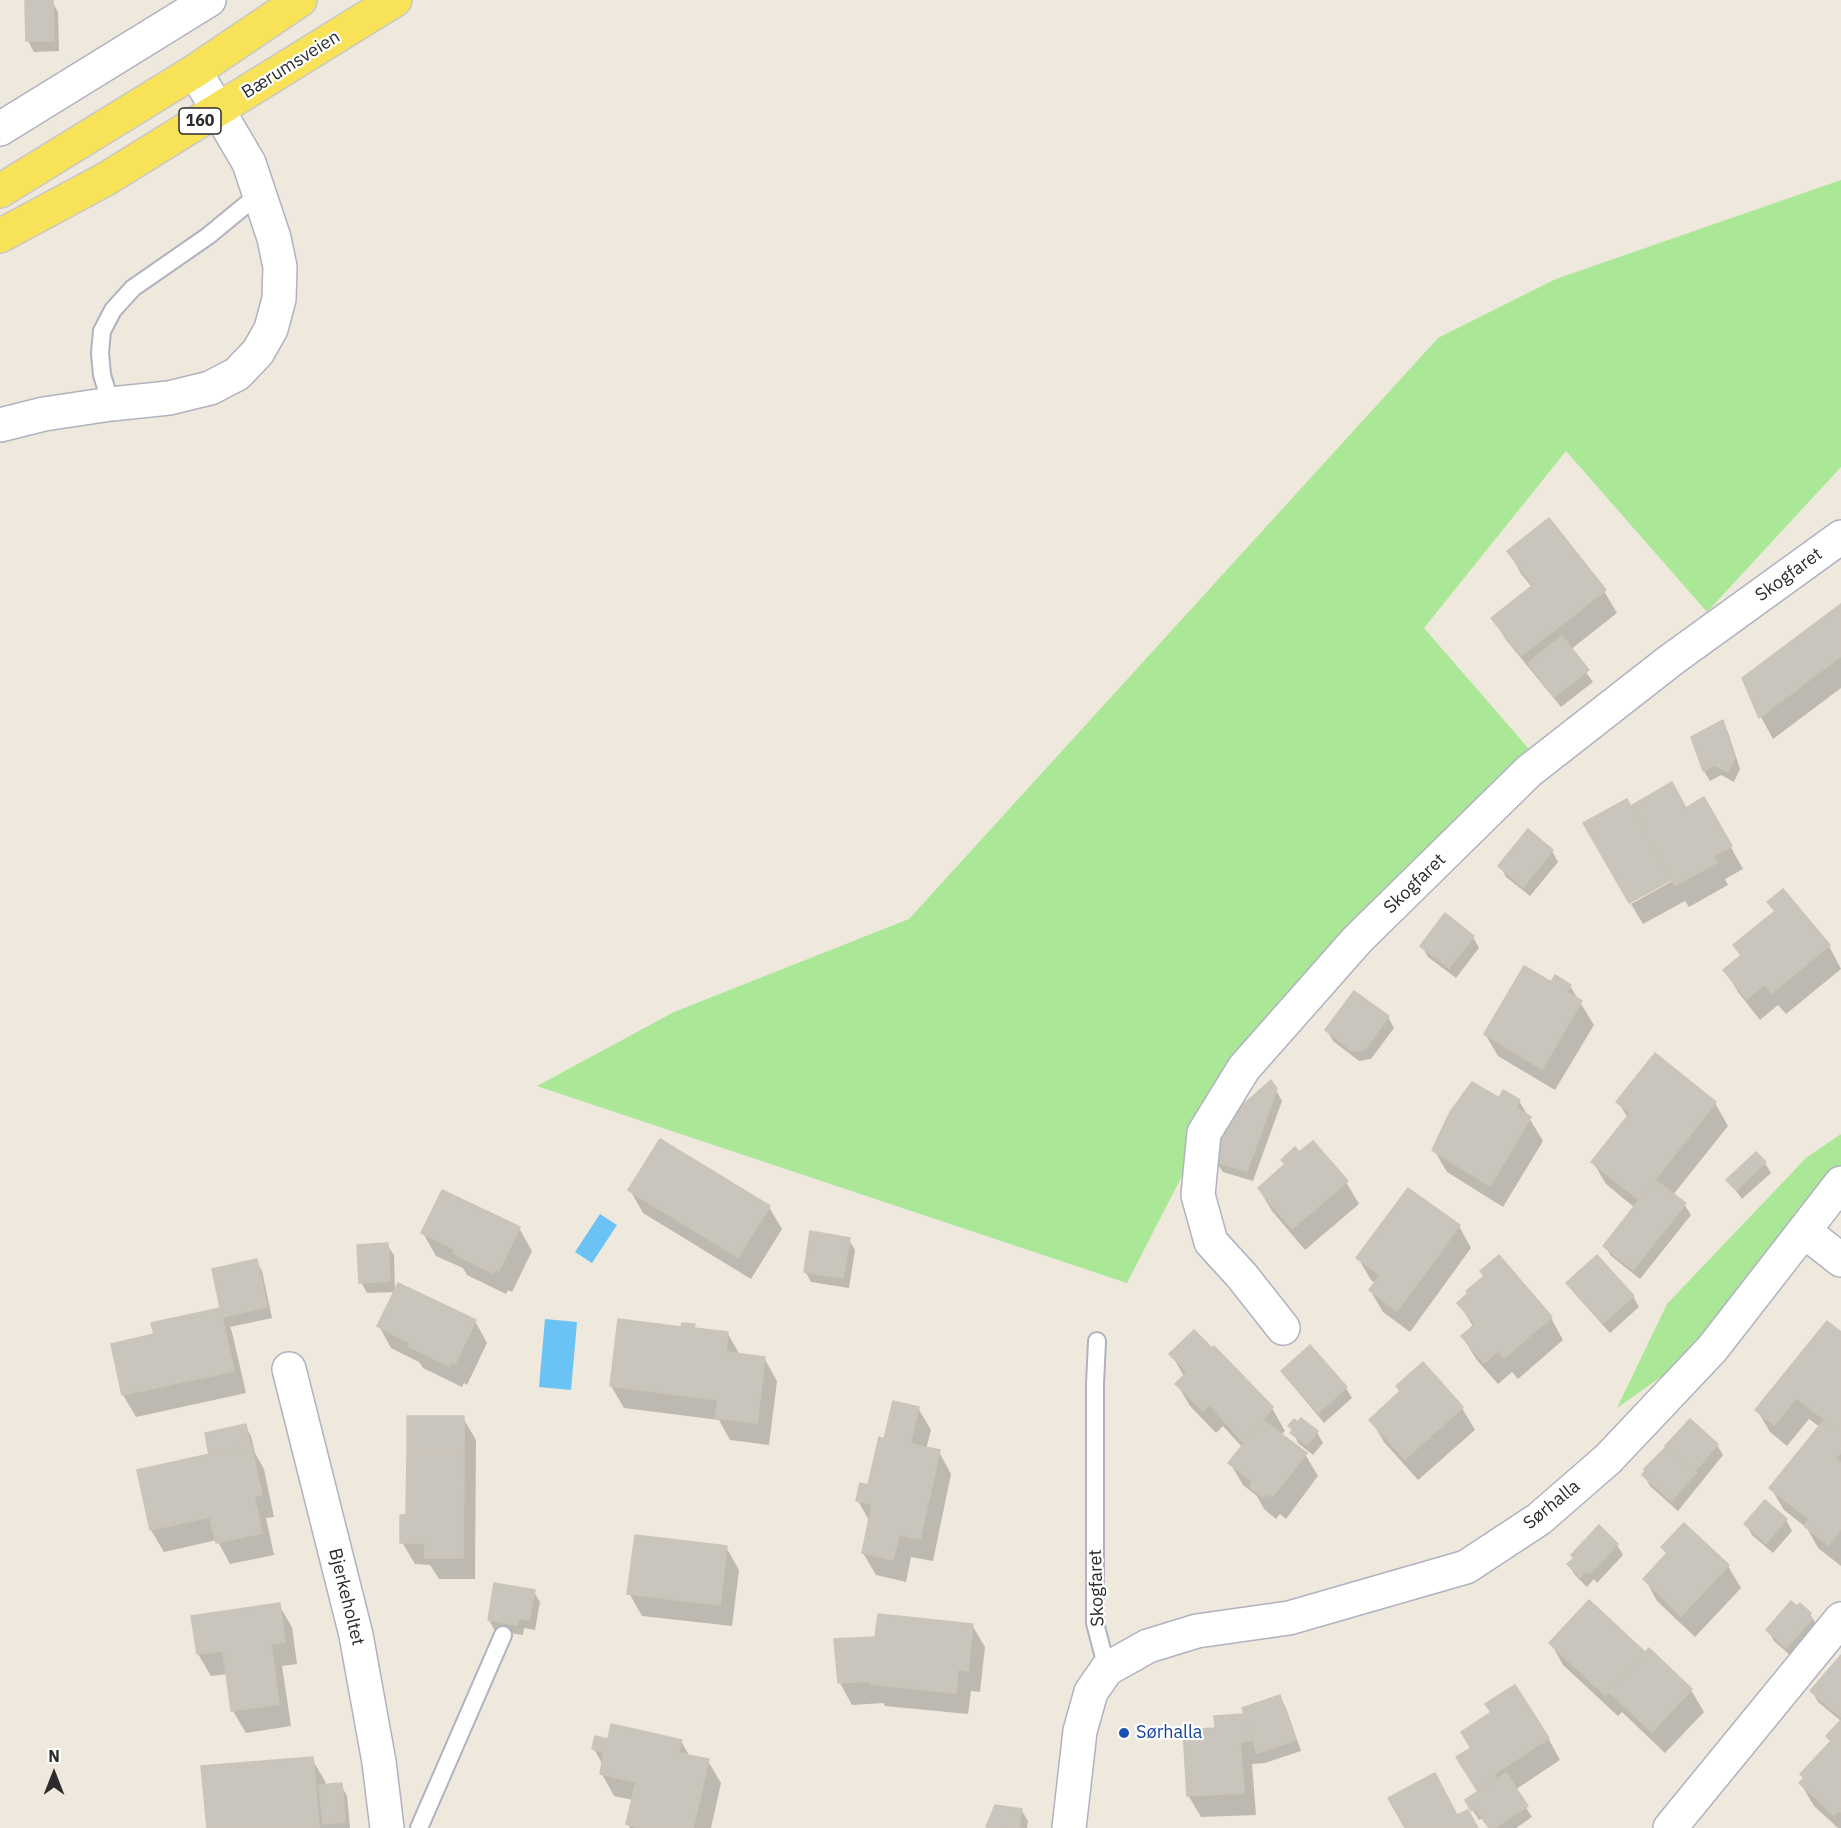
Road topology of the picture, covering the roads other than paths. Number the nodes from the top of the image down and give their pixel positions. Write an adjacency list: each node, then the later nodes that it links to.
1 (209, 0): 6 (street)
2 (300, 0): 4 (main road, 160)
3 (395, 0): 5 (main road, Bærumsveien / 160)
4 (195, 71): 5 (street); 7 (main road, 160)
5 (219, 110): 8 (street); 9 (main road, Bærumsveien / 160)
6 (0, 129)
7 (0, 191)
8 (259, 194): 10 (lane); 10 (street)
9 (0, 236)
10 (111, 404): 11 (street)
11 (0, 425)
12 (1841, 537): 16 (street, Skogfaret)
13 (1841, 1183): 14 (street, Sørhalla)
14 (1804, 1231): 15 (street); 21 (street, Sørhalla)
15 (1841, 1260)
16 (1283, 1328)
17 (1097, 1341): 21 (lane, Skogfaret)
18 (289, 1368): 22 (street, Bjerkeholtet)
19 (1841, 1619): 25 (street)
20 (503, 1635): 23 (lane)
21 (1107, 1669): 24 (street)
22 (387, 1828)
23 (419, 1828)
24 (1069, 1828)
25 (1670, 1828)

